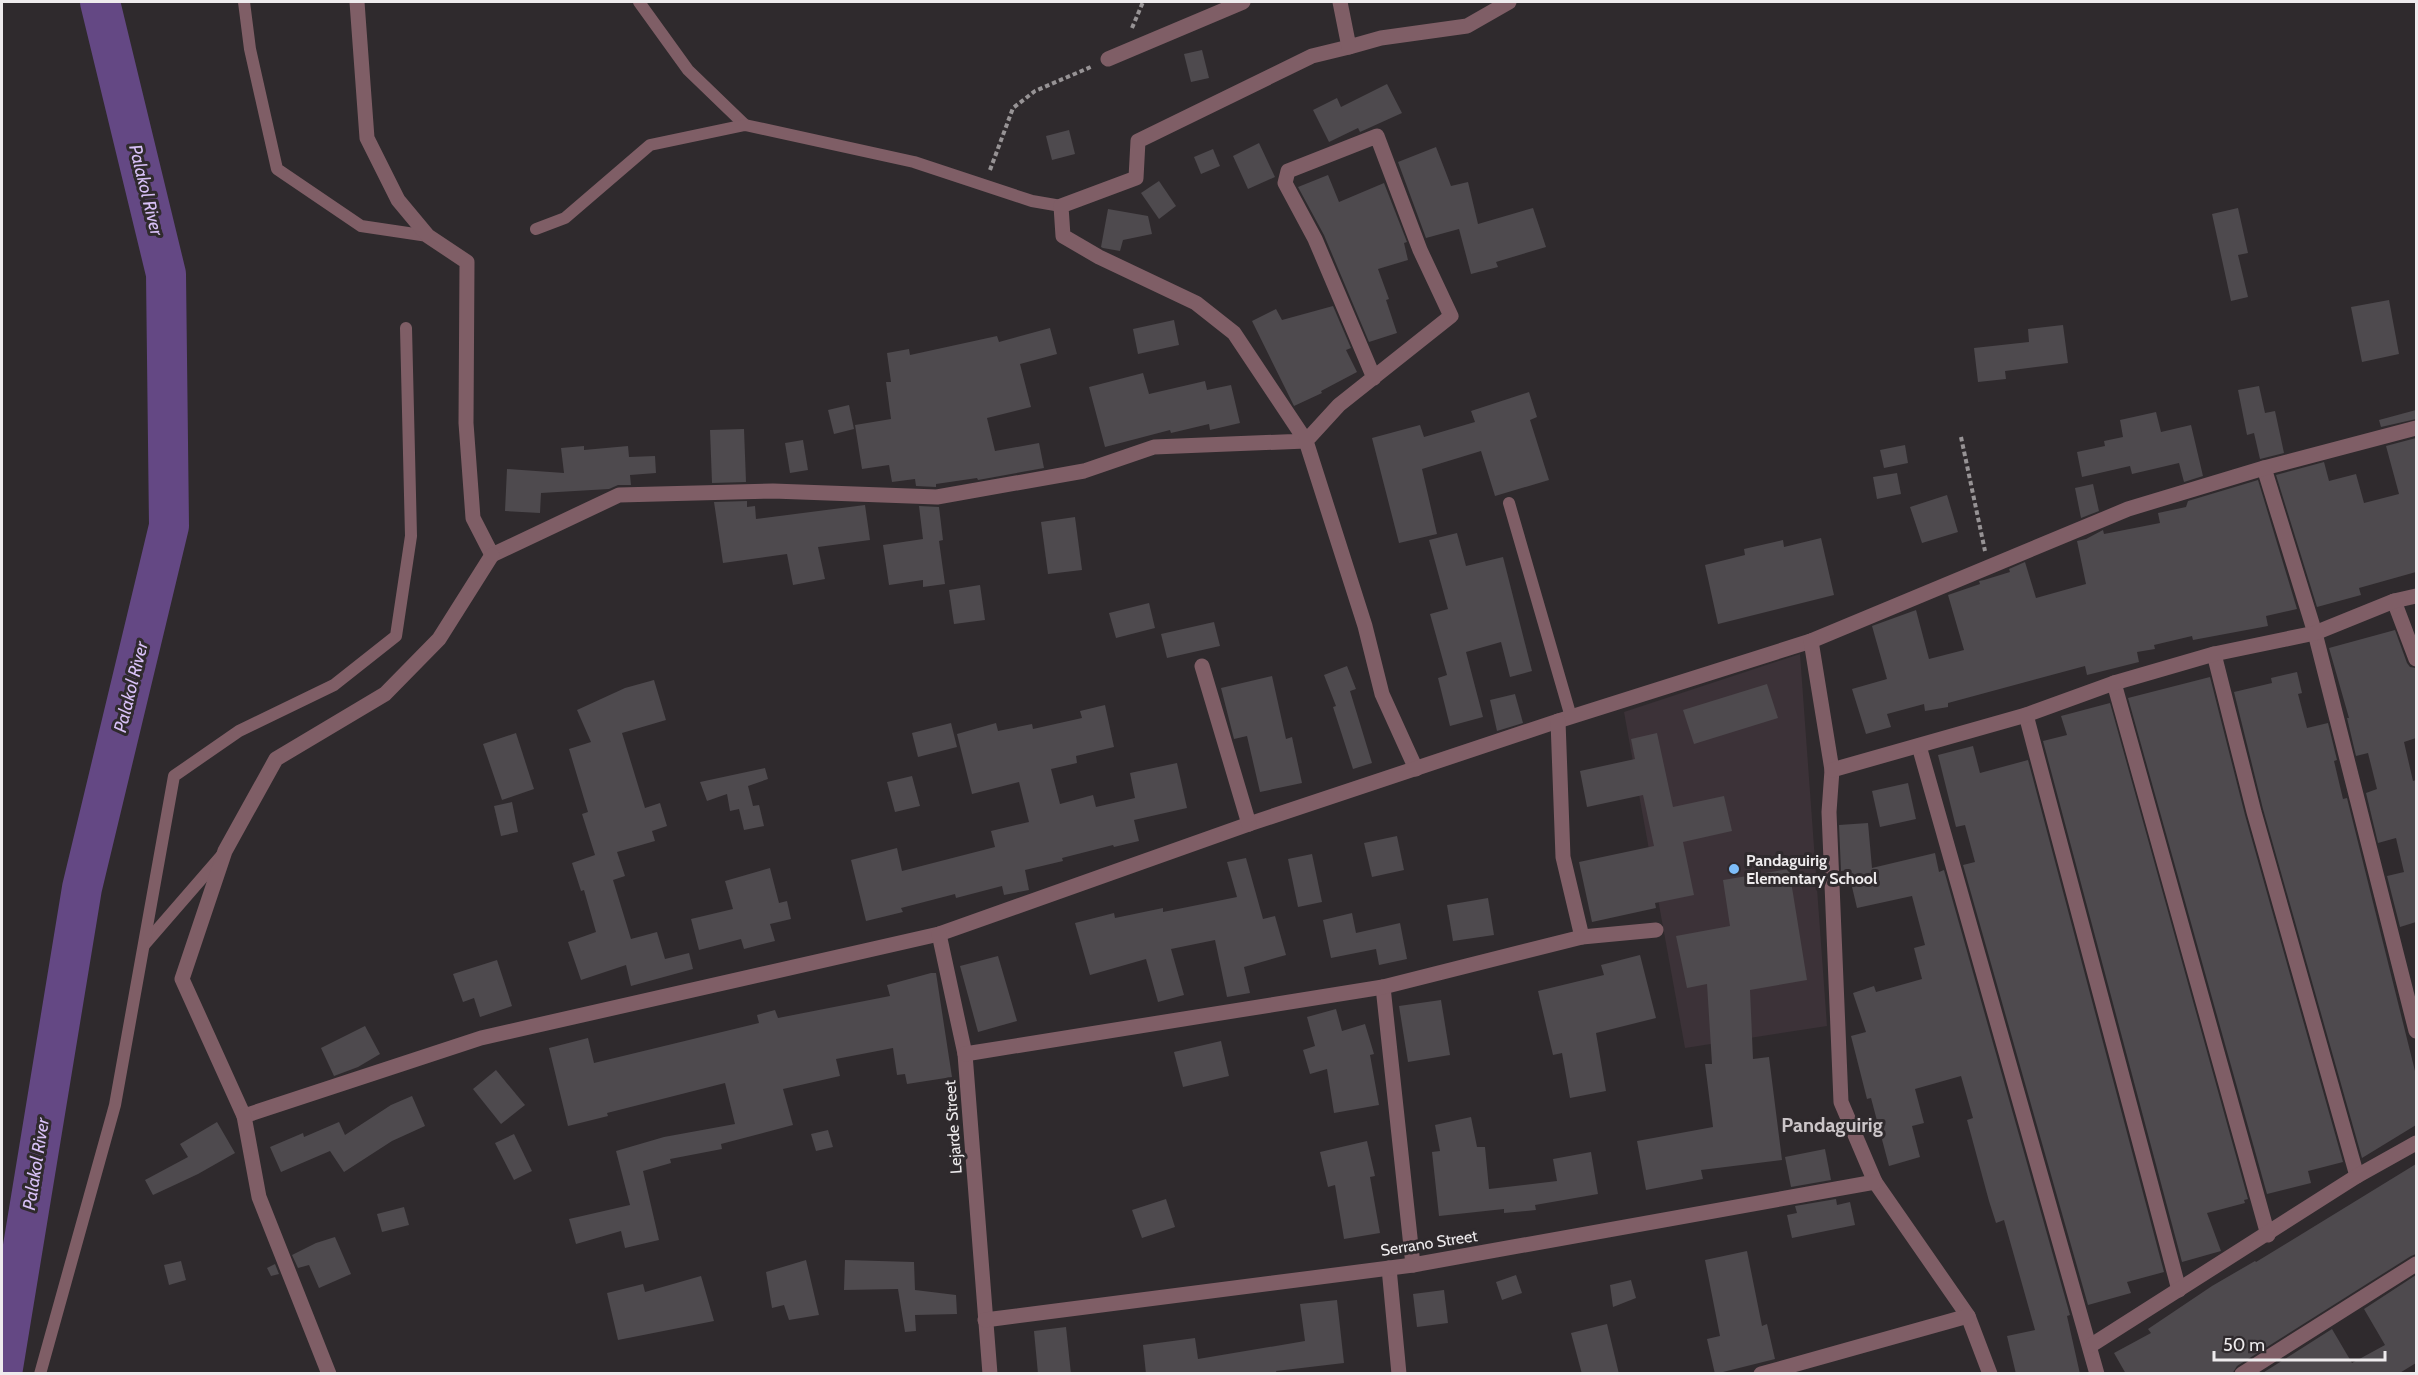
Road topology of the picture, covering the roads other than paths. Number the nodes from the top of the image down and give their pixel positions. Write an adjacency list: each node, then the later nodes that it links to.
1 (244, 2): 12 (lane)
2 (357, 2): 12 (street)
3 (639, 2): 9 (lane)
4 (1243, 2): 8 (street)
5 (1341, 2): 7 (street)
6 (1509, 2): 7 (street)
7 (1350, 47): 10 (street)
8 (1108, 59)
9 (746, 125): 10 (lane); 11 (lane)
10 (1061, 206): 16 (street)
11 (536, 229)
12 (428, 236): 19 (street)
13 (406, 328): 38 (lane)
14 (1374, 378): 14 (street); 16 (street)
15 (2416, 428): 17 (street)
16 (1306, 441): 19 (street); 31 (street)
17 (2264, 468): 22 (street); 23 (street)
18 (1509, 502): 29 (lane)
19 (492, 555): 34 (street)
20 (2416, 596): 21 (street)
21 (2394, 601): 22 (street); 25 (street)
22 (2315, 633): 24 (street); 40 (street)
23 (1810, 641): 29 (street); 32 (street)
24 (2214, 654): 27 (street); 44 (street)
25 (2416, 658)
26 (1202, 666): 33 (street)
27 (2114, 683): 28 (street); 46 (street)
28 (2026, 715): 30 (street); 50 (street)
29 (1564, 719): 31 (street); 37 (street)
30 (1919, 746): 32 (street); 53 (street)
31 (1416, 769): 33 (street)
32 (1832, 770): 45 (street)
33 (1249, 824): 36 (street)
34 (225, 851): 38 (lane); 42 (street)
35 (1656, 930): 37 (street)
36 (939, 934): 41 (street, Lejarde Street); 42 (street)
37 (1582, 936): 39 (street)
38 (143, 946): 54 (lane)
39 (1383, 987): 41 (street); 48 (street)
40 (2416, 1025)
41 (965, 1054): 52 (street, Lejarde Street)
42 (244, 1116): 55 (street)
43 (2416, 1143): 44 (street)
44 (2357, 1176): 46 (street)
45 (1875, 1182): 48 (street, Serrano Street); 51 (street)
46 (2268, 1235): 50 (street)
47 (2416, 1264): 61 (street)
48 (1413, 1265): 49 (street, Serrano Street)
49 (1389, 1268): 52 (street, Serrano Street); 57 (street)
50 (2179, 1290): 53 (street)
51 (1968, 1316): 58 (street); 59 (street)
52 (985, 1320): 56 (street, Lejarde Street)
53 (2090, 1346): 60 (street)
54 (40, 1374)
55 (329, 1374)
56 (990, 1374)
57 (1399, 1374)
58 (1761, 1374)
59 (1990, 1374)
60 (2097, 1374)
61 (2242, 1374)

